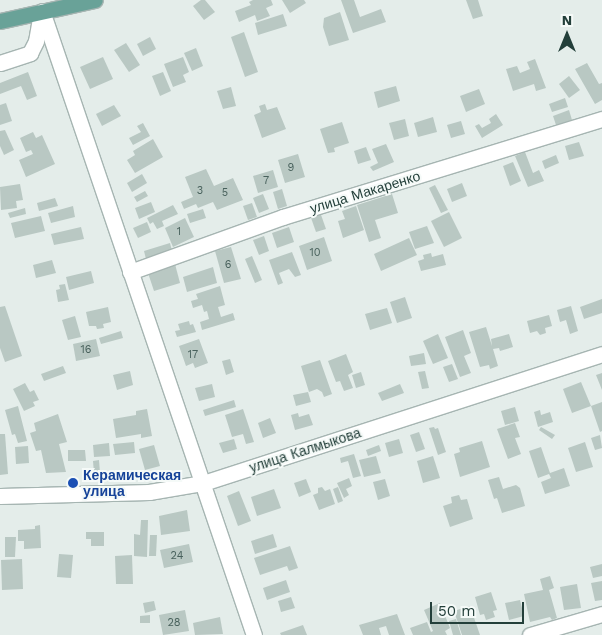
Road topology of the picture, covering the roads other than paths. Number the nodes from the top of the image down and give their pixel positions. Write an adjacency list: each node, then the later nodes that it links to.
1 (95, 0): 2 (main road)
2 (42, 11): 3 (main road); 4 (street); 6 (street)
3 (0, 21)
4 (0, 63)
5 (602, 119): 6 (street, улица Макаренко)
6 (130, 272): 8 (street)
7 (602, 354): 8 (street, улица Калмыкова)
8 (203, 483): 9 (street, улица Калмыкова); 11 (street)
9 (0, 496)
10 (602, 614): 12 (street)
11 (254, 635)
12 (530, 635)

